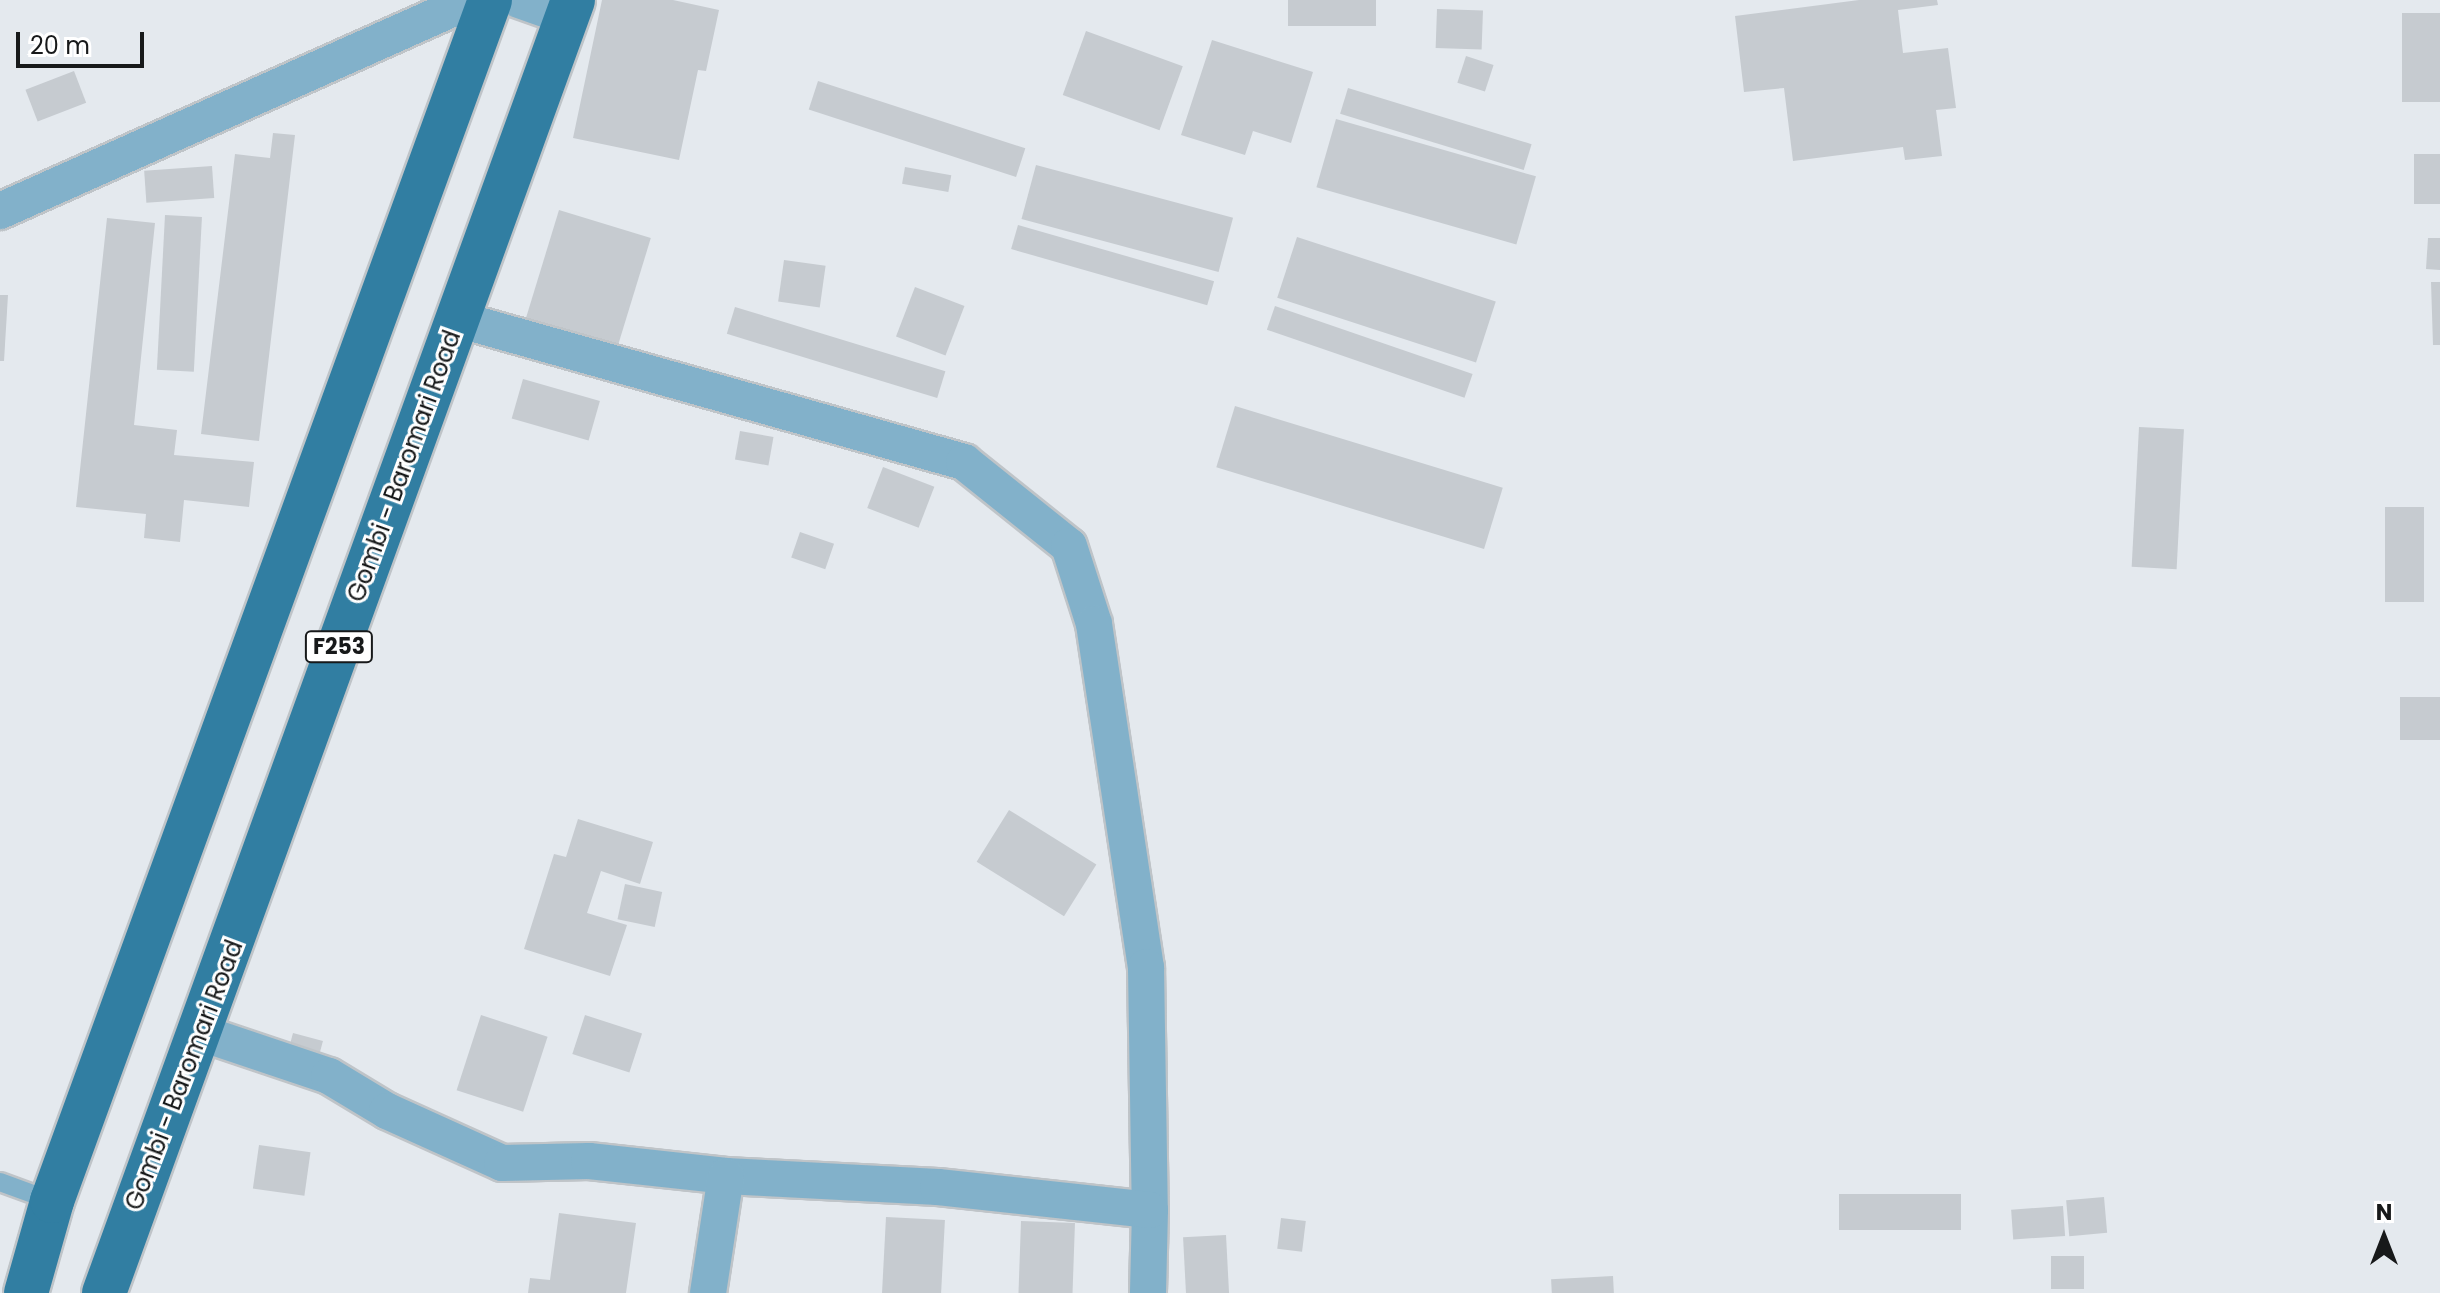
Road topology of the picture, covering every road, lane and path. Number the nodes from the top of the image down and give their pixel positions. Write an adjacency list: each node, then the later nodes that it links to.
1 (472, 0): 5 (street)
2 (490, 0): 10 (main road)
3 (519, 0): 4 (street)
4 (570, 8): 6 (main road, Gombi - Baromari Road / F253)
5 (0, 211)
6 (457, 319): 7 (main road, Gombi - Baromari Road / F253); 11 (street)
7 (201, 1033): 8 (street); 13 (main road, Gombi - Baromari Road / F253)
8 (726, 1176): 11 (street); 14 (street)
9 (0, 1182): 10 (lane)
10 (52, 1201): 12 (main road)
11 (1150, 1210): 15 (street)
12 (22, 1289)
13 (104, 1293)
14 (708, 1293)
15 (1148, 1293)

